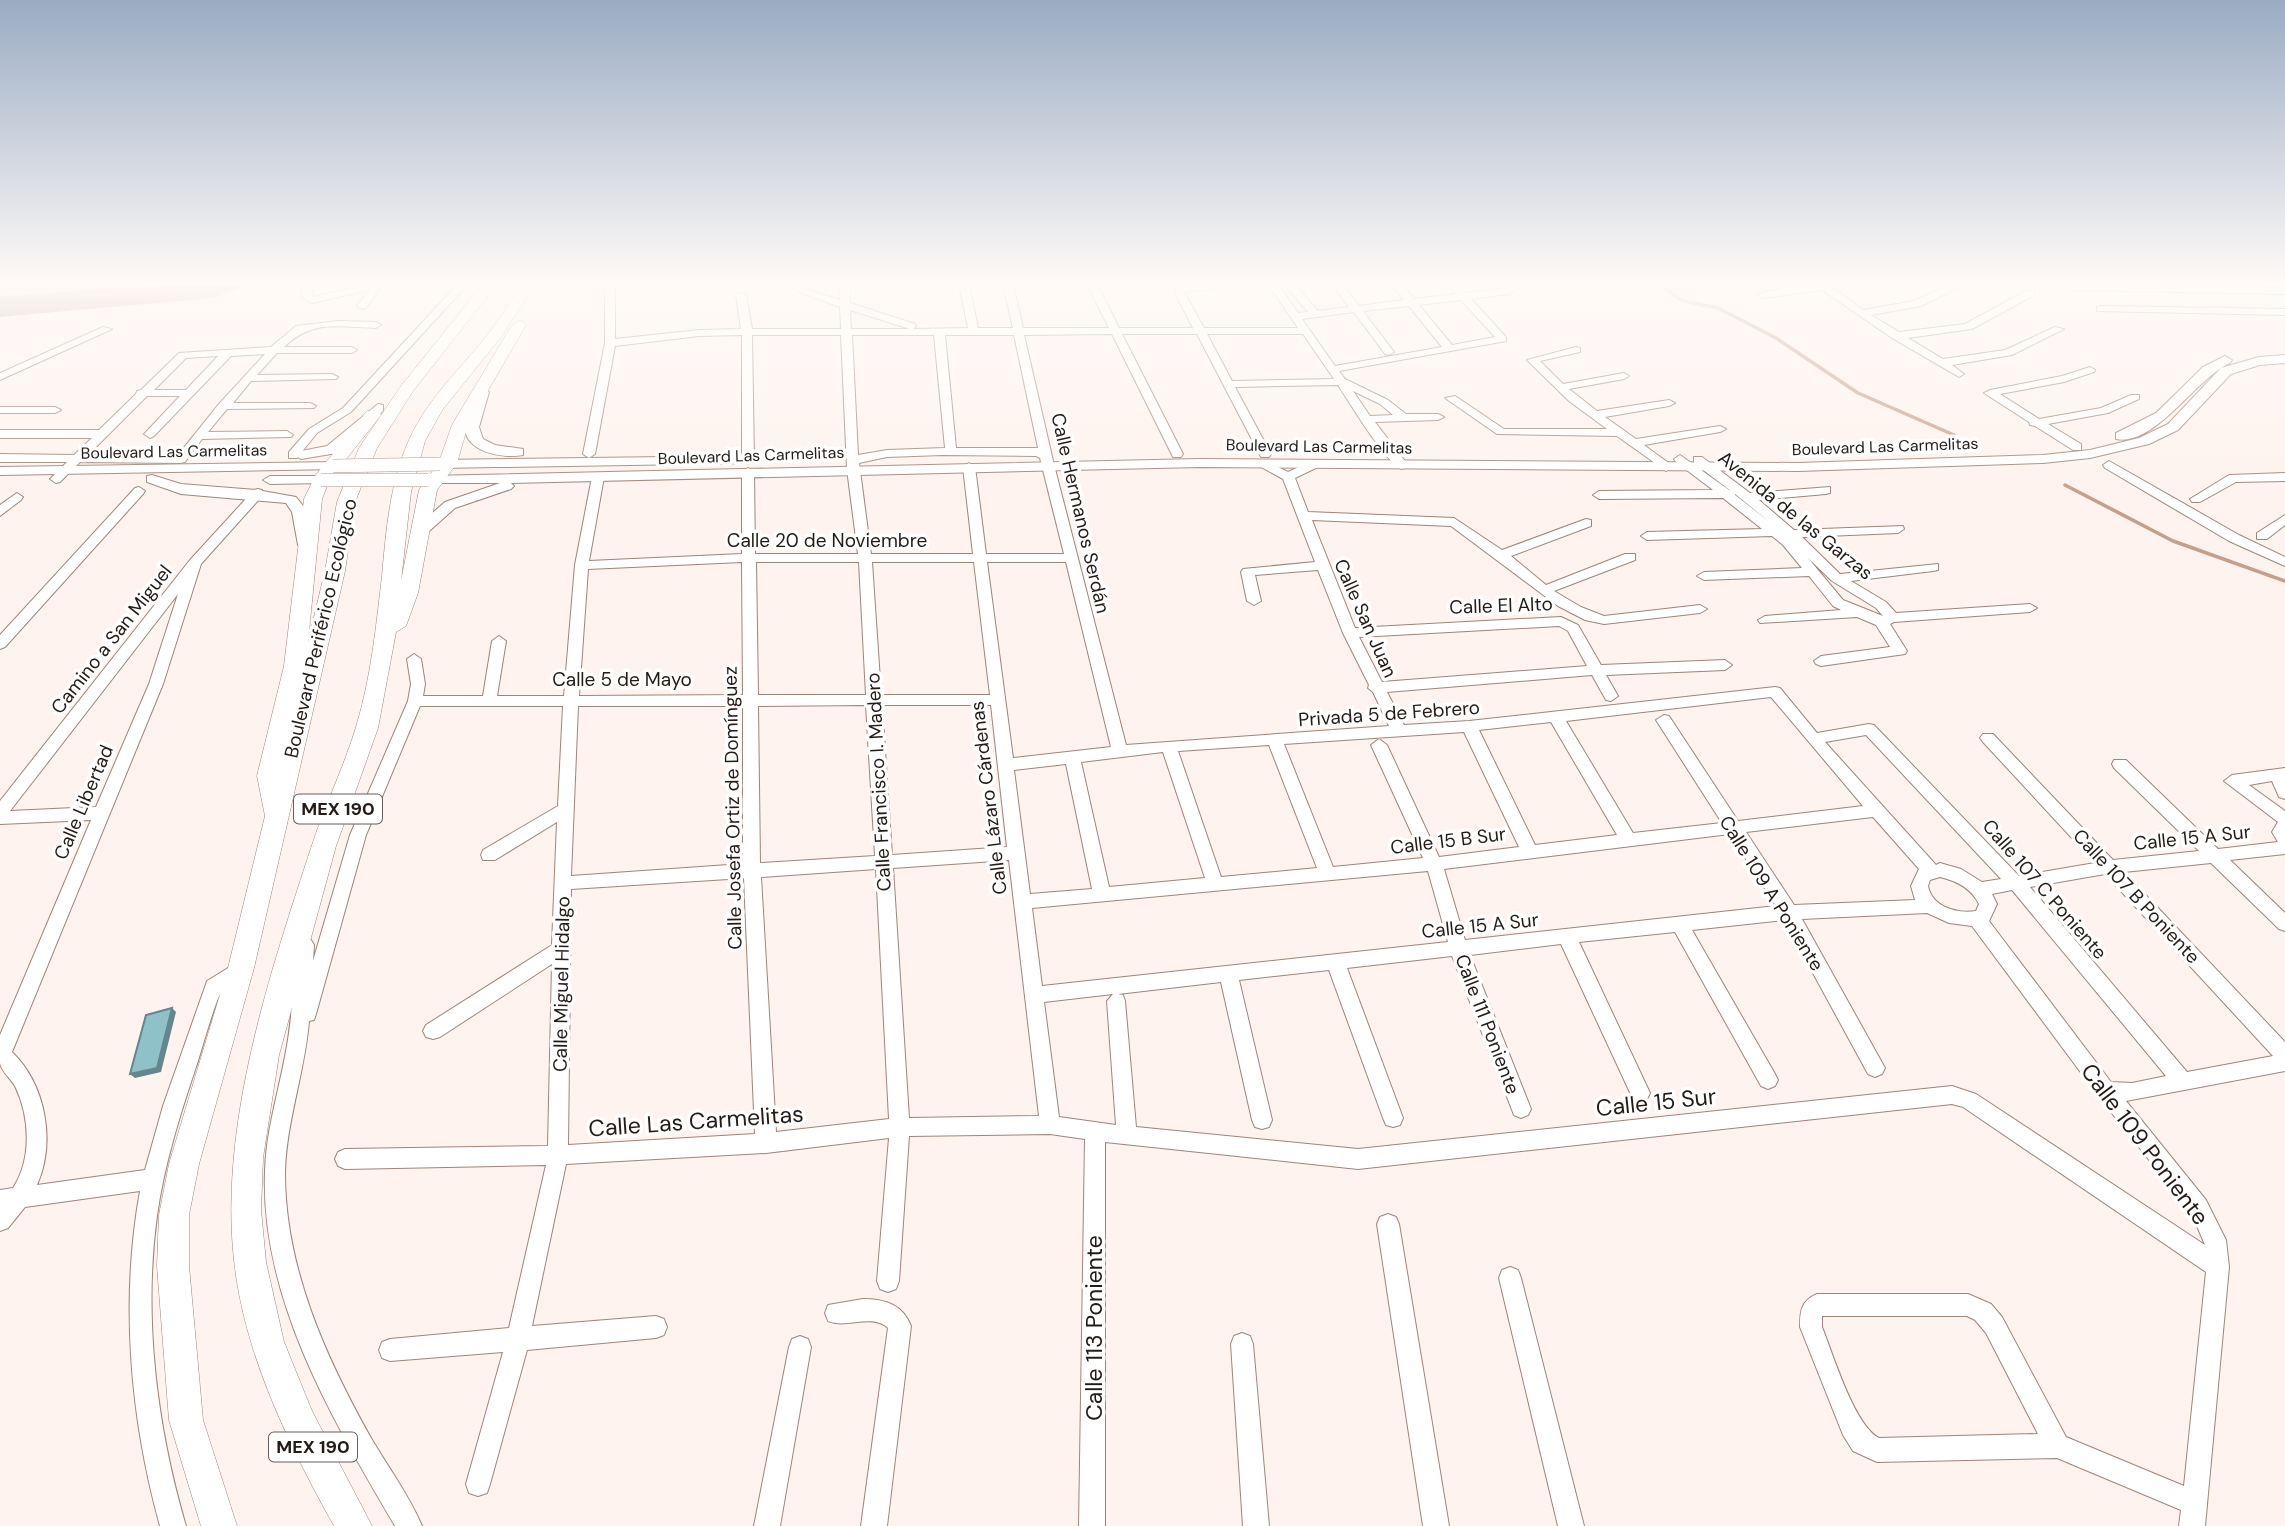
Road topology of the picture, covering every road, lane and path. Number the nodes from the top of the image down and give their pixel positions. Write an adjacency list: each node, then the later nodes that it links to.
1 (49, 355): 30 (street)
2 (183, 355): 36 (street)
3 (225, 355): 37 (street)
4 (269, 355): 32 (street)
5 (397, 355): 63 (street)
6 (417, 355): 43 (highway)
7 (434, 355): 163 (highway, Boulevard Periférico Ecológico / MEX 190)
8 (477, 355): 131 (highway, MEX 190)
9 (500, 355): 27 (highway)
10 (608, 355): 61 (street)
11 (747, 355): 76 (street, Calle Josefa Ortiz de Domínguez)
12 (847, 355): 73 (street, Calle Francisco I. Madero)
13 (941, 355): 60 (street)
14 (1024, 355): 69 (street, Calle Hermanos Serdán)
15 (1128, 355): 62 (street)
16 (1214, 355): 34 (street)
17 (1325, 355): 25 (street)
18 (1414, 355): 25 (street)
19 (1552, 355): 35 (street)
20 (1928, 355): 24 (street)
21 (1993, 355): 24 (street)
22 (2253, 358): 23 (main road, Boulevard Las Carmelitas); 59 (main road, Boulevard Las Carmelitas); 71 (main road, Boulevard Las Carmelitas)
23 (2285, 358)
24 (1941, 363): 28 (street)
25 (1335, 369): 33 (street)
26 (2090, 370): 50 (street)
27 (490, 372): 61 (main road); 81 (highway)
28 (1959, 374)
29 (1624, 376): 35 (street)
30 (0, 377)
31 (332, 377): 32 (street)
32 (251, 378): 42 (street)
33 (1344, 383): 34 (street); 47 (street); 49 (street)
34 (1230, 384): 66 (street)
35 (1563, 387): 46 (street)
36 (141, 393): 37 (street); 54 (street)
37 (187, 393): 55 (street)
38 (2135, 397): 50 (street)
39 (1451, 398): 52 (street)
40 (1668, 403): 46 (street)
41 (310, 406): 42 (street)
42 (223, 407): 57 (street)
43 (378, 408): 63 (main road); 75 (highway)
44 (0, 410): 45 (street)
45 (55, 410)
46 (1593, 415): 52 (street)
47 (1401, 416): 48 (street); 49 (street)
48 (1438, 417)
49 (1370, 419): 68 (street)
50 (2034, 423): 59 (street)
51 (1720, 429): 58 (street)
52 (1619, 433): 58 (street)
53 (0, 434): 54 (street)
54 (103, 434): 78 (street)
55 (150, 434)
56 (286, 435): 57 (street)
57 (198, 436): 65 (street)
58 (1636, 443): 70 (street)
59 (2077, 447): 71 (main road, Boulevard Las Carmelitas)
60 (951, 452): 69 (street, Boulevard Las Carmelitas); 73 (street, Boulevard Las Carmelitas)
61 (589, 454): 67 (main road)
62 (1177, 454): 66 (main road, Boulevard Las Carmelitas); 69 (main road, Boulevard Las Carmelitas)
63 (293, 455): 65 (main road)
64 (0, 458): 78 (street)
65 (181, 459): 78 (street); 79 (main road)
66 (1263, 459): 68 (main road, Boulevard Las Carmelitas); 69 (main road, Boulevard Las Carmelitas); 72 (main road, Boulevard Las Carmelitas); 83 (street)
67 (687, 460): 76 (main road, Boulevard Las Carmelitas); 81 (main road, Boulevard Las Carmelitas)
68 (1398, 460): 70 (main road, Boulevard Las Carmelitas); 72 (main road, Boulevard Las Carmelitas)
69 (1048, 461): 73 (main road, Boulevard Las Carmelitas); 77 (main road, Boulevard Las Carmelitas); 110 (street, Calle Hermanos Serdán)
70 (1661, 463): 71 (main road, Boulevard Las Carmelitas)
71 (1693, 463): 91 (street, Avenida de las Garzas); 94 (street, Avenida de las Garzas)
72 (1314, 464): 83 (street)
73 (853, 465): 76 (main road, Boulevard Las Carmelitas); 77 (main road, Boulevard Las Carmelitas); 111 (street, Calle Francisco I. Madero)
74 (2109, 465): 113 (street)
75 (333, 466): 79 (main road, Boulevard Las Carmelitas); 81 (main road, Boulevard Las Carmelitas, bridge); 86 (highway)
76 (748, 466): 82 (main road, Boulevard Las Carmelitas); 109 (street, Calle Josefa Ortiz de Domínguez)
77 (969, 467): 112 (street, Calle Lázaro Cárdenas)
78 (67, 469): 79 (main road, Boulevard Las Carmelitas); 80 (main road, Boulevard Las Carmelitas); 85 (main road, Boulevard Las Carmelitas); 87 (main road)
79 (108, 469)
80 (0, 471)
81 (438, 472): 82 (main road, Boulevard Las Carmelitas); 86 (main road, Boulevard Las Carmelitas, bridge); 101 (highway)
82 (598, 477): 101 (main road); 115 (street, Calle Miguel Hidalgo)
83 (1288, 477): 97 (street, Calle San Juan)
84 (2285, 477): 95 (street)
85 (152, 479): 86 (main road, Boulevard Las Carmelitas); 90 (main road)
86 (321, 480): 106 (highway)
87 (0, 482)
88 (1826, 490): 94 (street)
89 (139, 491): 130 (street)
90 (258, 493): 106 (main road); 114 (street, Camino a San Miguel)
91 (1729, 494): 92 (street); 102 (street, Avenida de las Garzas)
92 (1599, 495)
93 (17, 497): 96 (street)
94 (1747, 497): 103 (street, Avenida de las Garzas)
95 (2196, 499)
96 (0, 512)
97 (1303, 516): 107 (street); 116 (street, Calle San Juan)
98 (2285, 519): 105 (street)
99 (1586, 523): 107 (street)
100 (1898, 529): 103 (street)
101 (421, 530): 131 (highway)
102 (1777, 531): 104 (street); 118 (street, Avenida de las Garzas)
103 (1792, 534): 120 (street, Avenida de las Garzas)
104 (1647, 536)
105 (2262, 536)
106 (306, 545): 163 (highway)
107 (1501, 555): 121 (street)
108 (1630, 557): 121 (street)
109 (750, 558): 111 (street, Calle 20 de Noviembre); 115 (street, Calle 20 de Noviembre); 139 (street, Calle Josefa Ortiz de Domínguez)
110 (1071, 558): 112 (street, Calle 20 de Noviembre); 153 (street, Calle Hermanos Serdán)
111 (865, 559): 112 (street, Calle 20 de Noviembre); 141 (street, Calle Francisco I. Madero)
112 (980, 559): 142 (street, Calle Lázaro Cárdenas)
113 (2285, 562)
114 (195, 563): 161 (street, Camino a San Miguel); 162 (street, Calle Libertad)
115 (582, 565): 138 (street, Calle Miguel Hidalgo)
116 (1322, 566): 122 (street); 128 (street, Calle San Juan)
117 (1933, 567): 120 (street)
118 (1814, 572): 119 (street); 125 (street, Avenida de las Garzas)
119 (1704, 576)
120 (1837, 578): 127 (street, Avenida de las Garzas)
121 (1547, 589): 124 (street)
122 (1254, 601)
123 (2030, 608): 127 (street)
124 (1700, 609)
125 (1856, 613): 126 (street); 127 (street, Avenida de las Garzas)
126 (1765, 620)
127 (1886, 620): 133 (street, Avenida de las Garzas)
128 (1350, 633): 135 (street, Calle El Alto); 136 (street, Calle San Juan)
129 (499, 641): 143 (street)
130 (0, 644)
131 (384, 657): 186 (highway, MEX 190)
132 (414, 659): 140 (street)
133 (1821, 661)
134 (1725, 665): 135 (street)
135 (1599, 670): 136 (street); 137 (street, Calle El Alto)
136 (1376, 688): 147 (street, Calle San Juan)
137 (1611, 696)
138 (571, 699): 139 (street, Calle 5 de Mayo); 143 (street, Calle 5 de Mayo); 159 (street, Calle Miguel Hidalgo)
139 (749, 700): 141 (street, Calle 5 de Mayo); 178 (street, Calle Josefa Ortiz de Domínguez)
140 (415, 701): 143 (street, Calle 5 de Mayo); 202 (street)
141 (874, 701): 142 (street, Calle 5 de Mayo); 175 (street, Calle Francisco I. Madero)
142 (998, 701): 156 (street, Calle Lázaro Cárdenas)
143 (489, 702)
144 (1556, 718): 146 (street, Privada 5 de Febrero); 149 (street, Privada 5 de Febrero); 169 (street)
145 (1664, 720): 167 (street, Calle 109 A Poniente)
146 (1469, 726): 147 (street, Privada 5 de Febrero); 171 (street)
147 (1400, 732): 150 (street, Privada 5 de Febrero)
148 (1987, 738): 177 (street, Calle 107 B Poniente)
149 (1812, 739): 160 (street); 181 (street, Calle 107 C Poniente)
150 (1275, 741): 152 (street, Privada 5 de Febrero); 180 (street)
151 (1380, 745): 176 (street, Calle 111 Poniente)
152 (1169, 746): 153 (street, Privada 5 de Febrero); 183 (street)
153 (1120, 751): 154 (street, Privada 5 de Febrero)
154 (1072, 757): 156 (street, Privada 5 de Febrero); 185 (street)
155 (2120, 764): 174 (street)
156 (1006, 765): 172 (street, Calle Lázaro Cárdenas)
157 (2281, 775): 158 (street); 165 (street)
158 (2285, 793)
159 (566, 809): 173 (street); 182 (street, Calle Miguel Hidalgo)
160 (1878, 810): 167 (street, Calle 15 B Sur); 179 (street)
161 (0, 813)
162 (100, 813): 164 (street); 203 (street, Calle Libertad)
163 (276, 817): 197 (highway, Boulevard Periférico Ecológico / MEX 190)
164 (0, 818)
165 (2285, 819)
166 (2285, 825): 168 (street)
167 (1732, 827): 169 (street, Calle 15 B Sur); 189 (street, Calle 109 A Poniente)
168 (2285, 839)
169 (1628, 840): 171 (street, Calle 15 B Sur)
170 (2285, 848): 174 (street, Calle 15 A Sur)
171 (1529, 851): 176 (street, Calle 15 B Sur)
172 (1016, 853): 175 (street); 187 (street, Calle Lázaro Cárdenas)
173 (489, 855)
174 (2215, 855): 177 (street, Calle 15 A Sur); 192 (street)
175 (883, 861): 178 (street); 215 (street, Calle Francisco I. Madero)
176 (1434, 864): 180 (street, Calle 15 B Sur); 195 (street, Calle 111 Poniente)
177 (2110, 867): 181 (street, Calle 15 A Sur); 204 (street, Calle 107 B Poniente)
178 (752, 869): 182 (street); 218 (street, Calle Josefa Ortiz de Domínguez)
179 (1931, 871): 184 (street); 188 (street)
180 (1328, 875): 183 (street, Calle 15 B Sur)
181 (2015, 882): 184 (street, Calle 15 A Sur); 208 (street, Calle 107 C Poniente)
182 (562, 883): 194 (street, Calle Miguel Hidalgo)
183 (1216, 886): 185 (street, Calle 15 B Sur)
184 (1980, 889): 190 (street)
185 (1102, 896): 187 (street, Calle 15 B Sur)
186 (309, 900): 202 (street); 239 (highway, MEX 190)
187 (1022, 902): 199 (street, Calle Lázaro Cárdenas)
188 (1931, 906): 189 (street, Calle 15 A Sur); 190 (street)
189 (1789, 912): 191 (street, Calle 15 A Sur); 206 (street, Calle 109 A Poniente)
190 (1977, 919): 209 (street, Calle 109 Poniente)
191 (1680, 924): 193 (street, Calle 15 A Sur); 207 (street)
192 (2285, 924)
193 (1567, 937): 195 (street, Calle 15 A Sur); 210 (street)
194 (562, 948): 201 (street); 219 (street, Calle Miguel Hidalgo)
195 (1459, 949): 196 (street, Calle 15 A Sur); 211 (street, Calle 111 Poniente)
196 (1335, 961): 198 (street, Calle 15 A Sur); 212 (street)
197 (241, 968): 221 (street); 238 (highway, Boulevard Periférico Ecológico / MEX 190)
198 (1228, 974): 199 (street, Calle 15 A Sur); 213 (street)
199 (1034, 995): 214 (street, Calle Lázaro Cárdenas)
200 (1116, 1000): 217 (street)
201 (433, 1031)
202 (296, 1050): 240 (street)
203 (1, 1053): 222 (street)
204 (2285, 1055)
205 (2285, 1062): 208 (street)
206 (1875, 1068)
207 (1768, 1080)
208 (2183, 1082): 209 (street)
209 (2106, 1091): 225 (street, Calle 109 Poniente)
210 (1640, 1093)
211 (1521, 1109)
212 (1393, 1118)
213 (1262, 1119)
214 (1050, 1125): 215 (street, Calle Las Carmelitas); 216 (street, Calle 15 Sur)
215 (900, 1127): 218 (street, Calle Las Carmelitas); 227 (street, Calle Francisco I. Madero)
216 (1095, 1131): 217 (street, Calle 15 Sur); 243 (street, Calle 113 Poniente)
217 (1127, 1136): 225 (street, Calle 15 Sur)
218 (766, 1143): 219 (street, Calle Las Carmelitas)
219 (558, 1155): 220 (street, Calle Las Carmelitas); 230 (street, Calle Miguel Hidalgo)
220 (345, 1158)
221 (153, 1179): 222 (street); 237 (street)
222 (10, 1198): 223 (street)
223 (0, 1222)
224 (1388, 1224): 245 (street)
225 (2218, 1267): 236 (street, Calle 109 Poniente)
226 (1510, 1278): 246 (street)
227 (888, 1281)
228 (836, 1313): 242 (street)
229 (656, 1327): 230 (street)
230 (518, 1340): 233 (street); 235 (street, Calle Miguel Hidalgo)
231 (1242, 1344): 244 (street)
232 (800, 1347): 241 (street)
233 (390, 1350)
234 (2057, 1446): 234 (street); 236 (street)
235 (478, 1484)
236 (2193, 1515)
237 (173, 1526)
238 (219, 1526)
239 (354, 1526)
240 (409, 1526)
241 (767, 1526)
242 (874, 1526)
243 (1092, 1526)
244 (1256, 1526)
245 (1436, 1526)
246 (1571, 1526)

